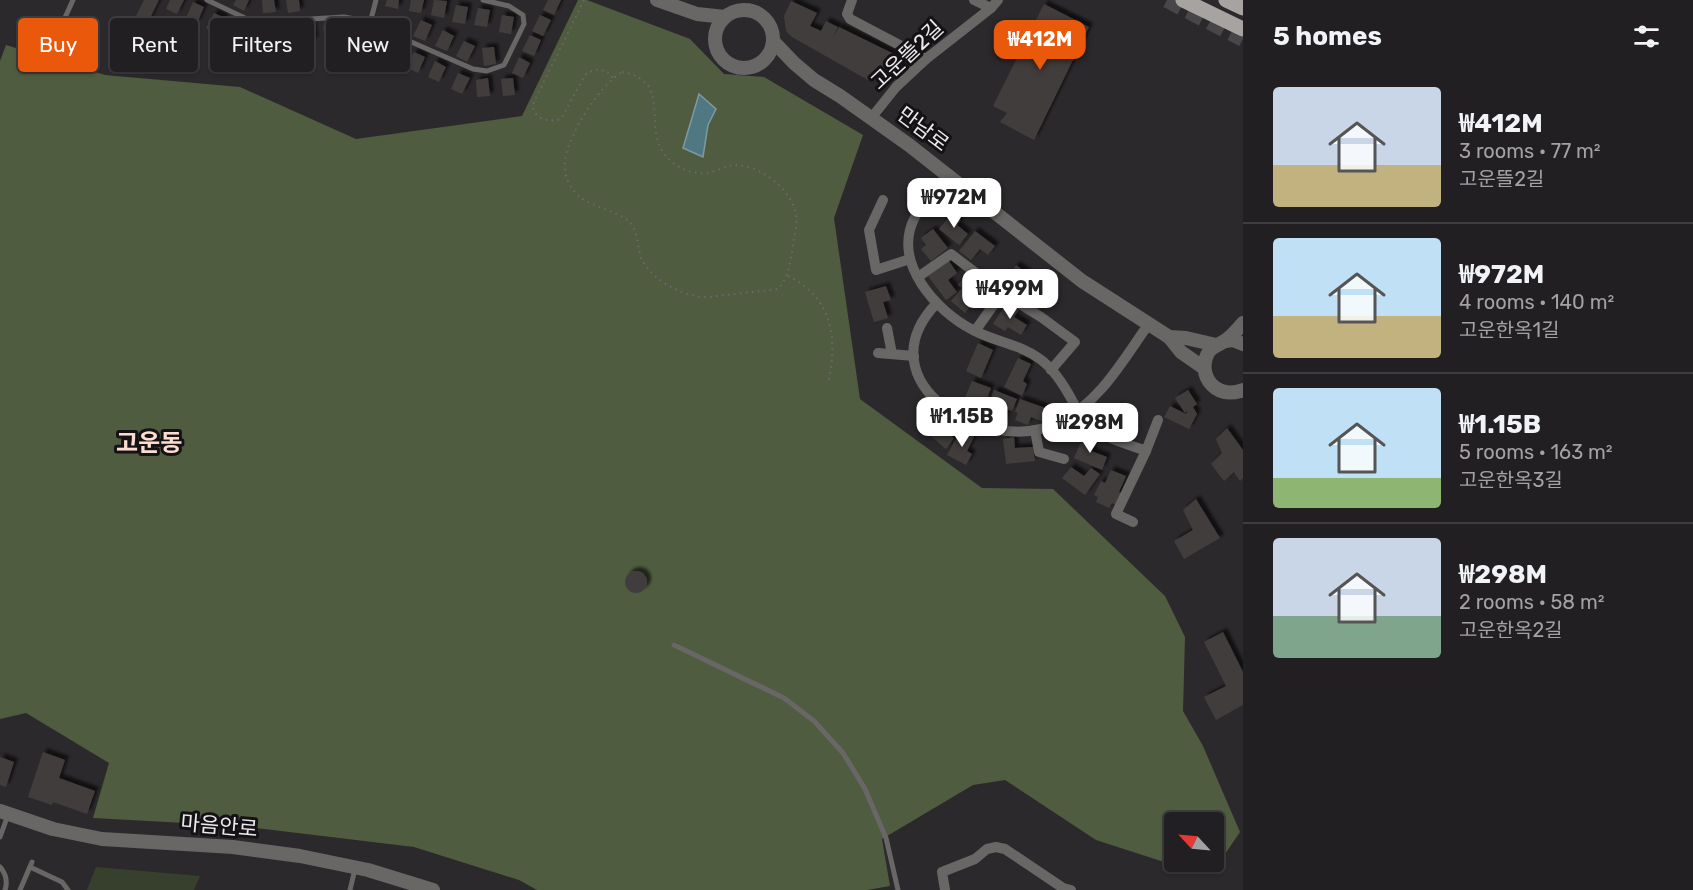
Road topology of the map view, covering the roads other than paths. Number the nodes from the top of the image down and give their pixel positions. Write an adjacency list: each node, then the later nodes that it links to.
1 (73, 0): 16 (lane)
2 (207, 0): 17 (lane)
3 (376, 0): 20 (lane)
4 (483, 0): 22 (lane)
5 (657, 0): 14 (street)
6 (764, 0): 13 (street)
7 (852, 0): 25 (street)
8 (974, 0): 11 (street)
9 (1184, 0): 21 (main road)
10 (1226, 0): 12 (main road)
11 (994, 4): 25 (street, 고운뜰2길)
12 (1243, 9)
13 (757, 13): 15 (street); 23 (street)
14 (697, 14): 15 (street); 24 (street)
15 (725, 17): 24 (street)
16 (65, 18)
17 (326, 18)
18 (327, 18): 19 (lane)
19 (348, 18)
20 (371, 18)
21 (1243, 29)
22 (410, 41)
23 (773, 41): 26 (street, 만남로); 27 (street)
24 (714, 43): 27 (street)
25 (926, 58): 28 (street, 고운뜰2길)
26 (794, 63): 27 (street); 28 (street, 만남로)
27 (760, 64)
28 (872, 117): 29 (street, 만남로)
29 (948, 174): 31 (street); 36 (street, 만남로)
30 (883, 200): 31 (street)
31 (910, 260): 32 (street)
32 (918, 277): 33 (street); 34 (street)
33 (1002, 293): 38 (street); 46 (street)
34 (936, 304): 38 (street); 44 (street)
35 (1243, 323): 40 (street)
36 (1148, 325): 39 (street, 만남로); 48 (street)
37 (887, 328): 43 (street)
38 (975, 331): 46 (street)
39 (1169, 337): 40 (street); 45 (street)
40 (1221, 343): 41 (street); 45 (street)
41 (1243, 344)
42 (878, 353): 43 (street)
43 (892, 354): 44 (street)
44 (914, 356): 50 (street)
45 (1204, 368): 47 (street)
46 (1052, 370): 48 (street)
47 (1243, 390)
48 (1078, 411): 50 (street); 51 (street)
49 (1158, 420): 51 (street)
50 (1035, 430): 52 (street)
51 (1146, 451): 53 (street)
52 (1064, 459)
53 (1133, 522)
54 (674, 645): 64 (lane)
55 (4, 813): 56 (lane); 58 (street, 마음안로)
56 (0, 837)
57 (0, 867): 59 (lane)
58 (355, 867): 62 (lane); 63 (street, 마음안로)
59 (5, 890)
60 (20, 890): 61 (lane)
61 (68, 890)
62 (350, 890)
63 (433, 890)
64 (898, 890)
65 (945, 890): 66 (street)
66 (1071, 890)

